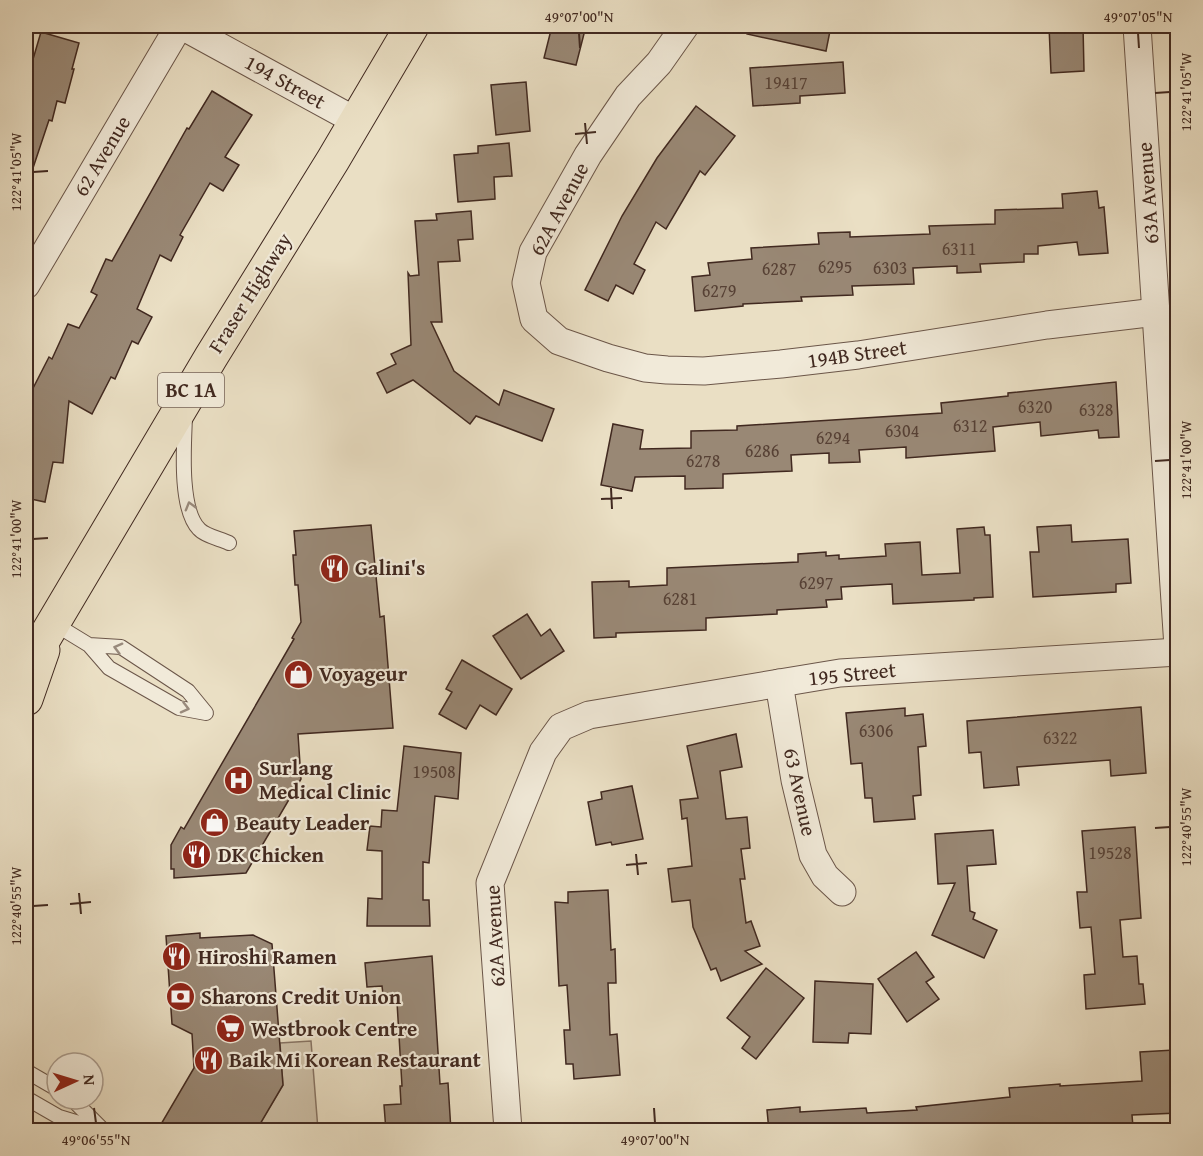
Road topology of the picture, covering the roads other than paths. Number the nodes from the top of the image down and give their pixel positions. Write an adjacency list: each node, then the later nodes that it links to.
1 (180, 26): 5 (street, 194 Street); 6 (street, 62 Avenue)
2 (412, 26): 5 (main road, Fraser Highway / BC 1A)
3 (686, 26): 8 (street, 62A Avenue)
4 (1137, 26): 7 (street, 63A Avenue)
5 (356, 121): 9 (main road, Fraser Highway / BC 1A)
6 (26, 285)
7 (1156, 312): 8 (street, 194B Street); 13 (street, 63A Avenue)
8 (559, 341)
9 (185, 401): 10 (lane, one-way to 9); 11 (main road, Fraser Highway / BC 1A)
10 (229, 543)
11 (53, 623): 12 (lane); 14 (main road, Fraser Highway / BC 1A); 16 (main road, Fraser Highway)
12 (89, 645): 12 (lane, one-way to 12)
13 (1178, 650): 15 (street, 195 Street)
14 (26, 669)
15 (779, 683): 17 (street, 195 Street); 18 (street, 63 Avenue)
16 (26, 699)
17 (543, 752): 24 (street, 62A Avenue)
18 (842, 892)
19 (26, 1071): 20 (lane)
20 (45, 1082)
21 (26, 1098): 23 (lane)
22 (84, 1111): 23 (lane)
23 (103, 1131)
24 (508, 1131)

